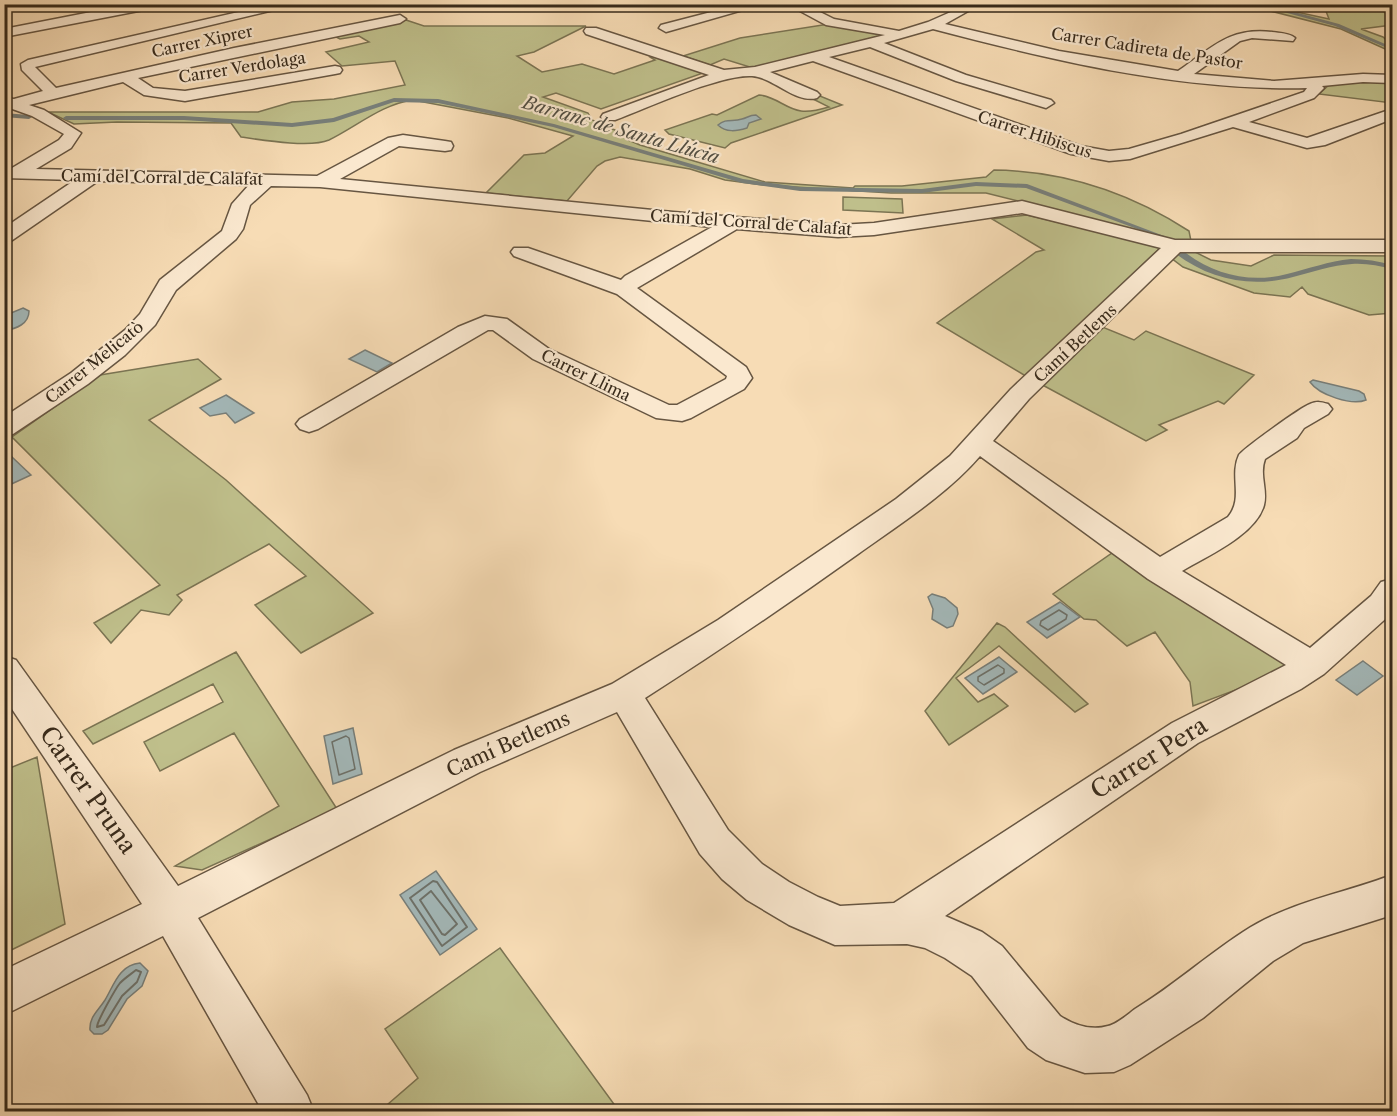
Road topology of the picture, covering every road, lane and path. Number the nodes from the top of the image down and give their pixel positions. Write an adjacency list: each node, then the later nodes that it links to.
1 (154, 4): 12 (street)
2 (292, 4): 24 (street)
3 (758, 4): 10 (street)
4 (793, 4): 13 (street)
5 (943, 4): 7 (street)
6 (980, 4): 7 (street)
7 (964, 10): 9 (street)
8 (400, 19): 21 (street, Carrer Xiprer)
9 (933, 25): 13 (street); 20 (street, Carrer Cadireta de Pastor)
10 (666, 28)
11 (591, 32): 19 (street)
12 (4, 33)
13 (905, 33): 15 (street)
14 (1288, 39): 20 (street)
15 (871, 43): 16 (street); 27 (street)
16 (815, 57): 18 (street); 30 (street, Carrer Hibiscus)
17 (335, 70): 21 (street, Carrer Verdolaga)
18 (754, 71): 19 (street); 25 (street)
19 (722, 75): 29 (street)
20 (1183, 75): 23 (street, Carrer Cadireta de Pastor)
21 (124, 76): 24 (street, Carrer Xiprer)
22 (1392, 79): 23 (street, Carrer Cadireta de Pastor)
23 (1310, 83): 30 (street, Carrer Hibiscus)
24 (53, 93): 26 (street, Carrer Xiprer)
25 (812, 95)
26 (9, 103): 32 (street)
27 (1046, 103)
28 (1389, 115): 30 (street)
29 (609, 117)
30 (1233, 122)
31 (445, 147): 35 (street)
32 (9, 174): 33 (street, Camí del Corral de Calafat)
33 (94, 176): 34 (street, Camí del Corral de Calafat); 37 (street)
34 (267, 180): 35 (street, Camí del Corral de Calafat); 44 (street, Carrer Melicatò)
35 (320, 182): 36 (street, Camí del Corral de Calafat)
36 (733, 223): 38 (street, Camí del Corral de Calafat); 41 (street)
37 (4, 237)
38 (1175, 246): 39 (street, Camí del Corral de Calafat); 45 (street, Camí Betlems)
39 (1392, 246)
40 (521, 252): 41 (street, Carrer Llima)
41 (625, 289): 43 (street, Carrer Llima)
42 (1319, 409): 46 (street)
43 (309, 424)
44 (4, 429)
45 (977, 442): 46 (street); 50 (street, Camí Betlems)
46 (1159, 571): 48 (street)
47 (1392, 590): 48 (street, Carrer Pera)
48 (1312, 665): 53 (street, Carrer Pera)
49 (4, 669): 52 (street, Carrer Pruna)
50 (624, 694): 52 (street, Camí Betlems); 53 (street)
51 (1392, 894): 53 (street)
52 (171, 911): 54 (street, Camí Betlems); 55 (street, Carrer Pruna)
53 (901, 922)
54 (4, 993)
55 (290, 1112)

